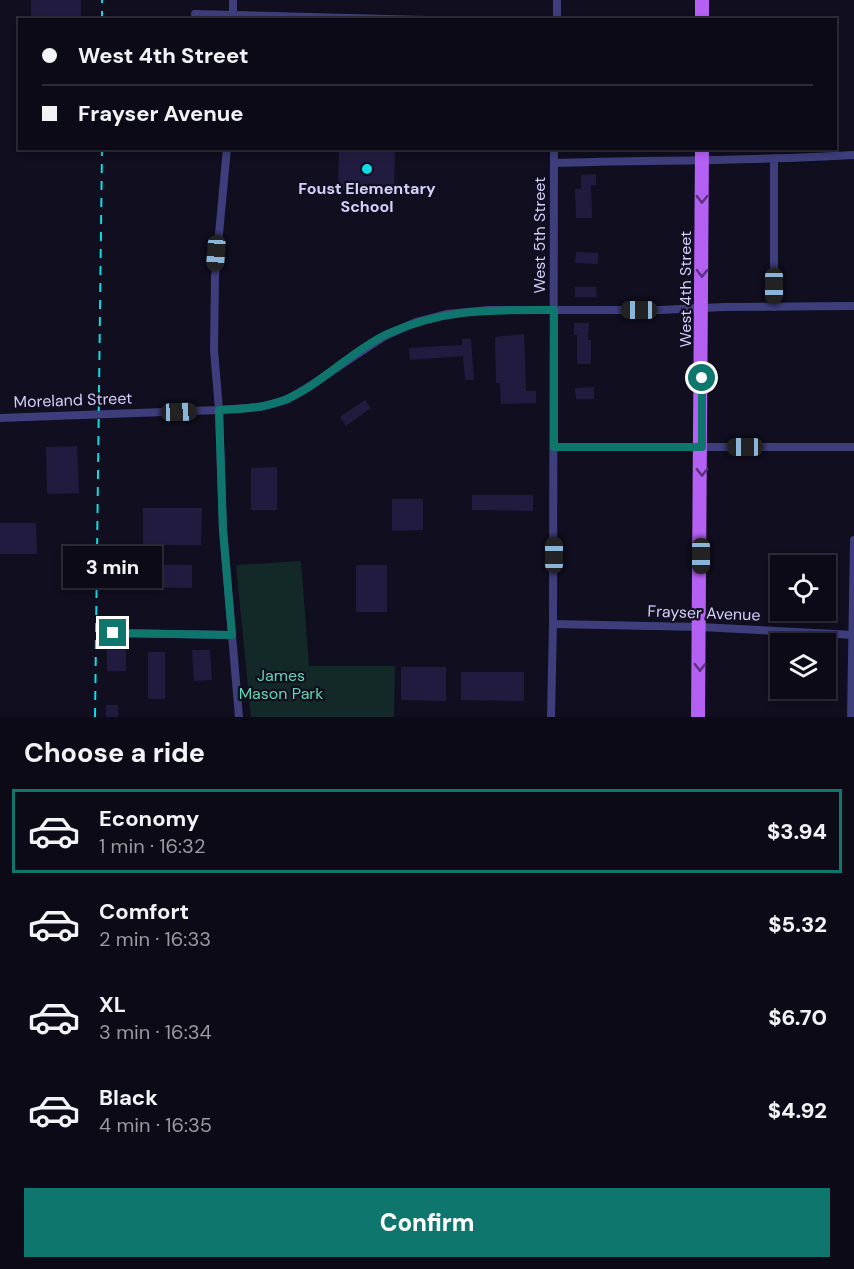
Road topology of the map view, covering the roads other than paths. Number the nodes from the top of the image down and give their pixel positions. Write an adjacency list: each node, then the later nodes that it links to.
1 (233, 0): 5 (street)
2 (557, 0): 6 (street)
3 (702, 0): 7 (main road)
4 (195, 14): 5 (street)
5 (233, 18)
6 (557, 18)
7 (702, 18)
8 (227, 150): 18 (street)
9 (554, 150): 13 (street, West 5th Street)
10 (702, 154): 12 (street); 13 (street); 16 (main road, West 4th Street, one-way to 16)
11 (854, 155): 12 (street)
12 (774, 160): 15 (street)
13 (554, 163): 17 (street, West 5th Street)
14 (854, 306): 15 (street, Moreland Street)
15 (774, 307): 16 (street, Moreland Street)
16 (701, 309): 17 (street, Moreland Street); 21 (main road, West 4th Street)
17 (554, 310): 18 (street, Moreland Street); 20 (street, West 5th Street)
18 (219, 410): 19 (street, Moreland Street); 27 (street)
19 (0, 418)
20 (554, 447): 21 (street); 24 (street, West 5th Street)
21 (702, 447): 22 (street); 25 (main road, West 4th Street, one-way to 25)
22 (854, 447)
23 (854, 540): 28 (street)
24 (553, 624): 25 (street, Frayser Avenue); 30 (street, West 5th Street)
25 (700, 627): 28 (street, Frayser Avenue); 31 (main road, West 4th Street, one-way to 31)
26 (113, 633): 27 (street)
27 (232, 635): 29 (street)
28 (853, 635): 32 (street)
29 (239, 717)
30 (551, 717)
31 (699, 717)
32 (851, 717)

